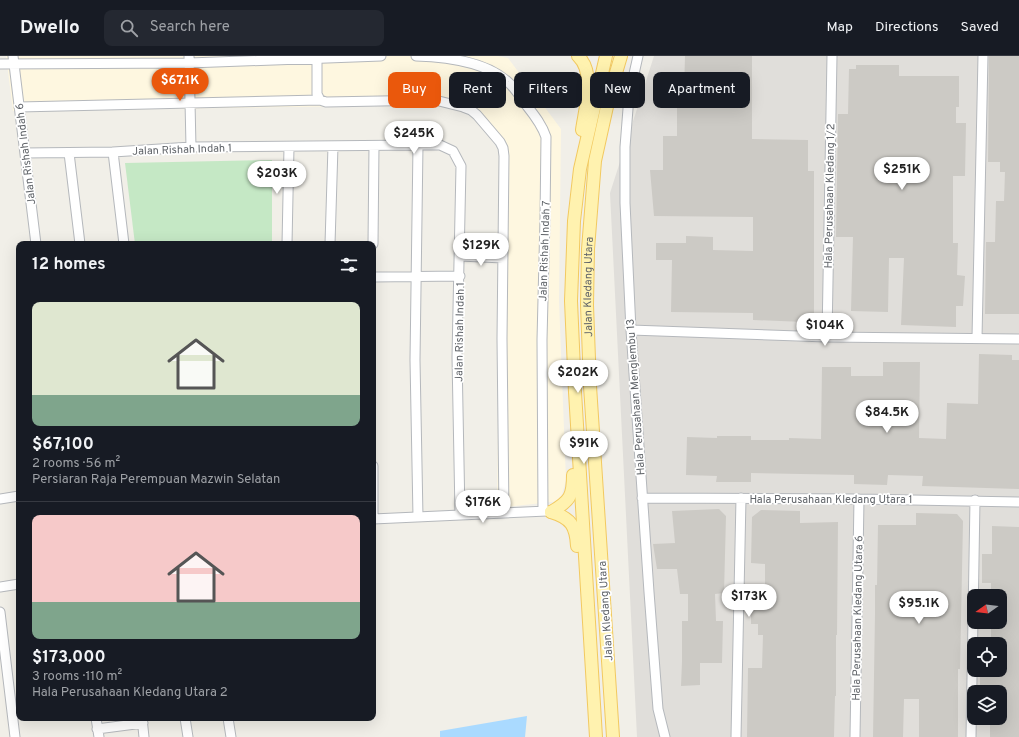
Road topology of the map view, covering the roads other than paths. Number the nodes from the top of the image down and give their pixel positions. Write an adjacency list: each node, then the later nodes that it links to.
1 (381, 56): 10 (street)
2 (416, 56): 3 (street, Jalan Rishah Indah 7)
3 (435, 56): 49 (street, Jalan Rishah Indah 7)
4 (578, 56): 25 (main road)
5 (606, 56): 25 (main road, Jalan Kledang Utara)
6 (621, 56): 69 (main road, Jalan Kledang Utara)
7 (638, 56): 37 (street, Hala Perusahaan Menglembu 13)
8 (832, 56): 38 (street, Hala Perusahaan Kledang 1/2)
9 (983, 56): 39 (street)
10 (317, 58): 11 (street); 14 (street)
11 (189, 59): 12 (street); 15 (street)
12 (14, 60): 13 (street); 16 (street, Jalan Rishah Indah 6)
13 (0, 64)
14 (320, 100): 15 (street); 33 (street)
15 (190, 103): 16 (street); 21 (street)
16 (19, 107): 23 (street, Jalan Rishah Indah 6)
17 (418, 145): 19 (street, Jalan Rishah Indah 1); 32 (street, Jalan Rishah Indah 1); 34 (street)
18 (333, 146): 19 (street, Jalan Rishah Indah 1); 20 (street, Jalan Rishah Indah 1); 30 (street)
19 (374, 146): 31 (street)
20 (289, 147): 21 (street, Jalan Rishah Indah 1); 29 (street)
21 (191, 148): 22 (street, Jalan Rishah Indah 1)
22 (113, 152): 24 (street, Jalan Rishah Indah 1); 28 (street)
23 (24, 153): 24 (street, Jalan Rishah Indah 1); 26 (street, Jalan Rishah Indah 6)
24 (69, 153): 27 (street)
25 (580, 169): 41 (main road, Jalan Kledang Utara)
26 (36, 241)
27 (80, 241)
28 (124, 241)
29 (287, 241)
30 (330, 241)
31 (373, 241)
32 (460, 256): 33 (street); 35 (street, Jalan Rishah Indah 1)
33 (503, 258): 50 (street)
34 (416, 276): 35 (street); 36 (street); 52 (street)
35 (460, 276): 51 (street, Jalan Rishah Indah 1)
36 (376, 277)
37 (631, 330): 38 (street); 43 (street, Hala Perusahaan Menglembu 13)
38 (826, 337): 39 (street)
39 (977, 338): 40 (street)
40 (1019, 339)
41 (575, 392): 49 (main road); 57 (main road, Jalan Kledang Utara)
42 (16, 496): 45 (street)
43 (642, 498): 44 (street, Hala Perusahaan Kledang Utara 1); 70 (street, Hala Perusahaan Menglembu 13)
44 (741, 498): 46 (street, Hala Perusahaan Kledang Utara 1); 71 (street)
45 (0, 499)
46 (859, 499): 47 (street, Hala Perusahaan Kledang Utara 1); 72 (street, Hala Perusahaan Kledang Utara 6)
47 (974, 500): 48 (street, Hala Perusahaan Kledang Utara 1); 73 (street)
48 (1019, 502)
49 (547, 511): 50 (street); 57 (main road)
50 (504, 513): 51 (street)
51 (460, 514): 52 (street)
52 (418, 517): 53 (street)
53 (376, 519)
54 (16, 584): 55 (street)
55 (0, 587)
56 (0, 612): 64 (street)
57 (592, 674): 68 (main road, Jalan Kledang Utara)
58 (96, 721): 63 (street)
59 (139, 721): 63 (street)
60 (142, 721): 65 (street)
61 (185, 721): 66 (street)
62 (228, 721): 67 (street)
63 (98, 733)
64 (15, 737)
65 (144, 737)
66 (188, 737)
67 (231, 737)
68 (596, 737)
69 (613, 737)
70 (665, 737)
71 (736, 737)
72 (855, 737)
73 (971, 737)

